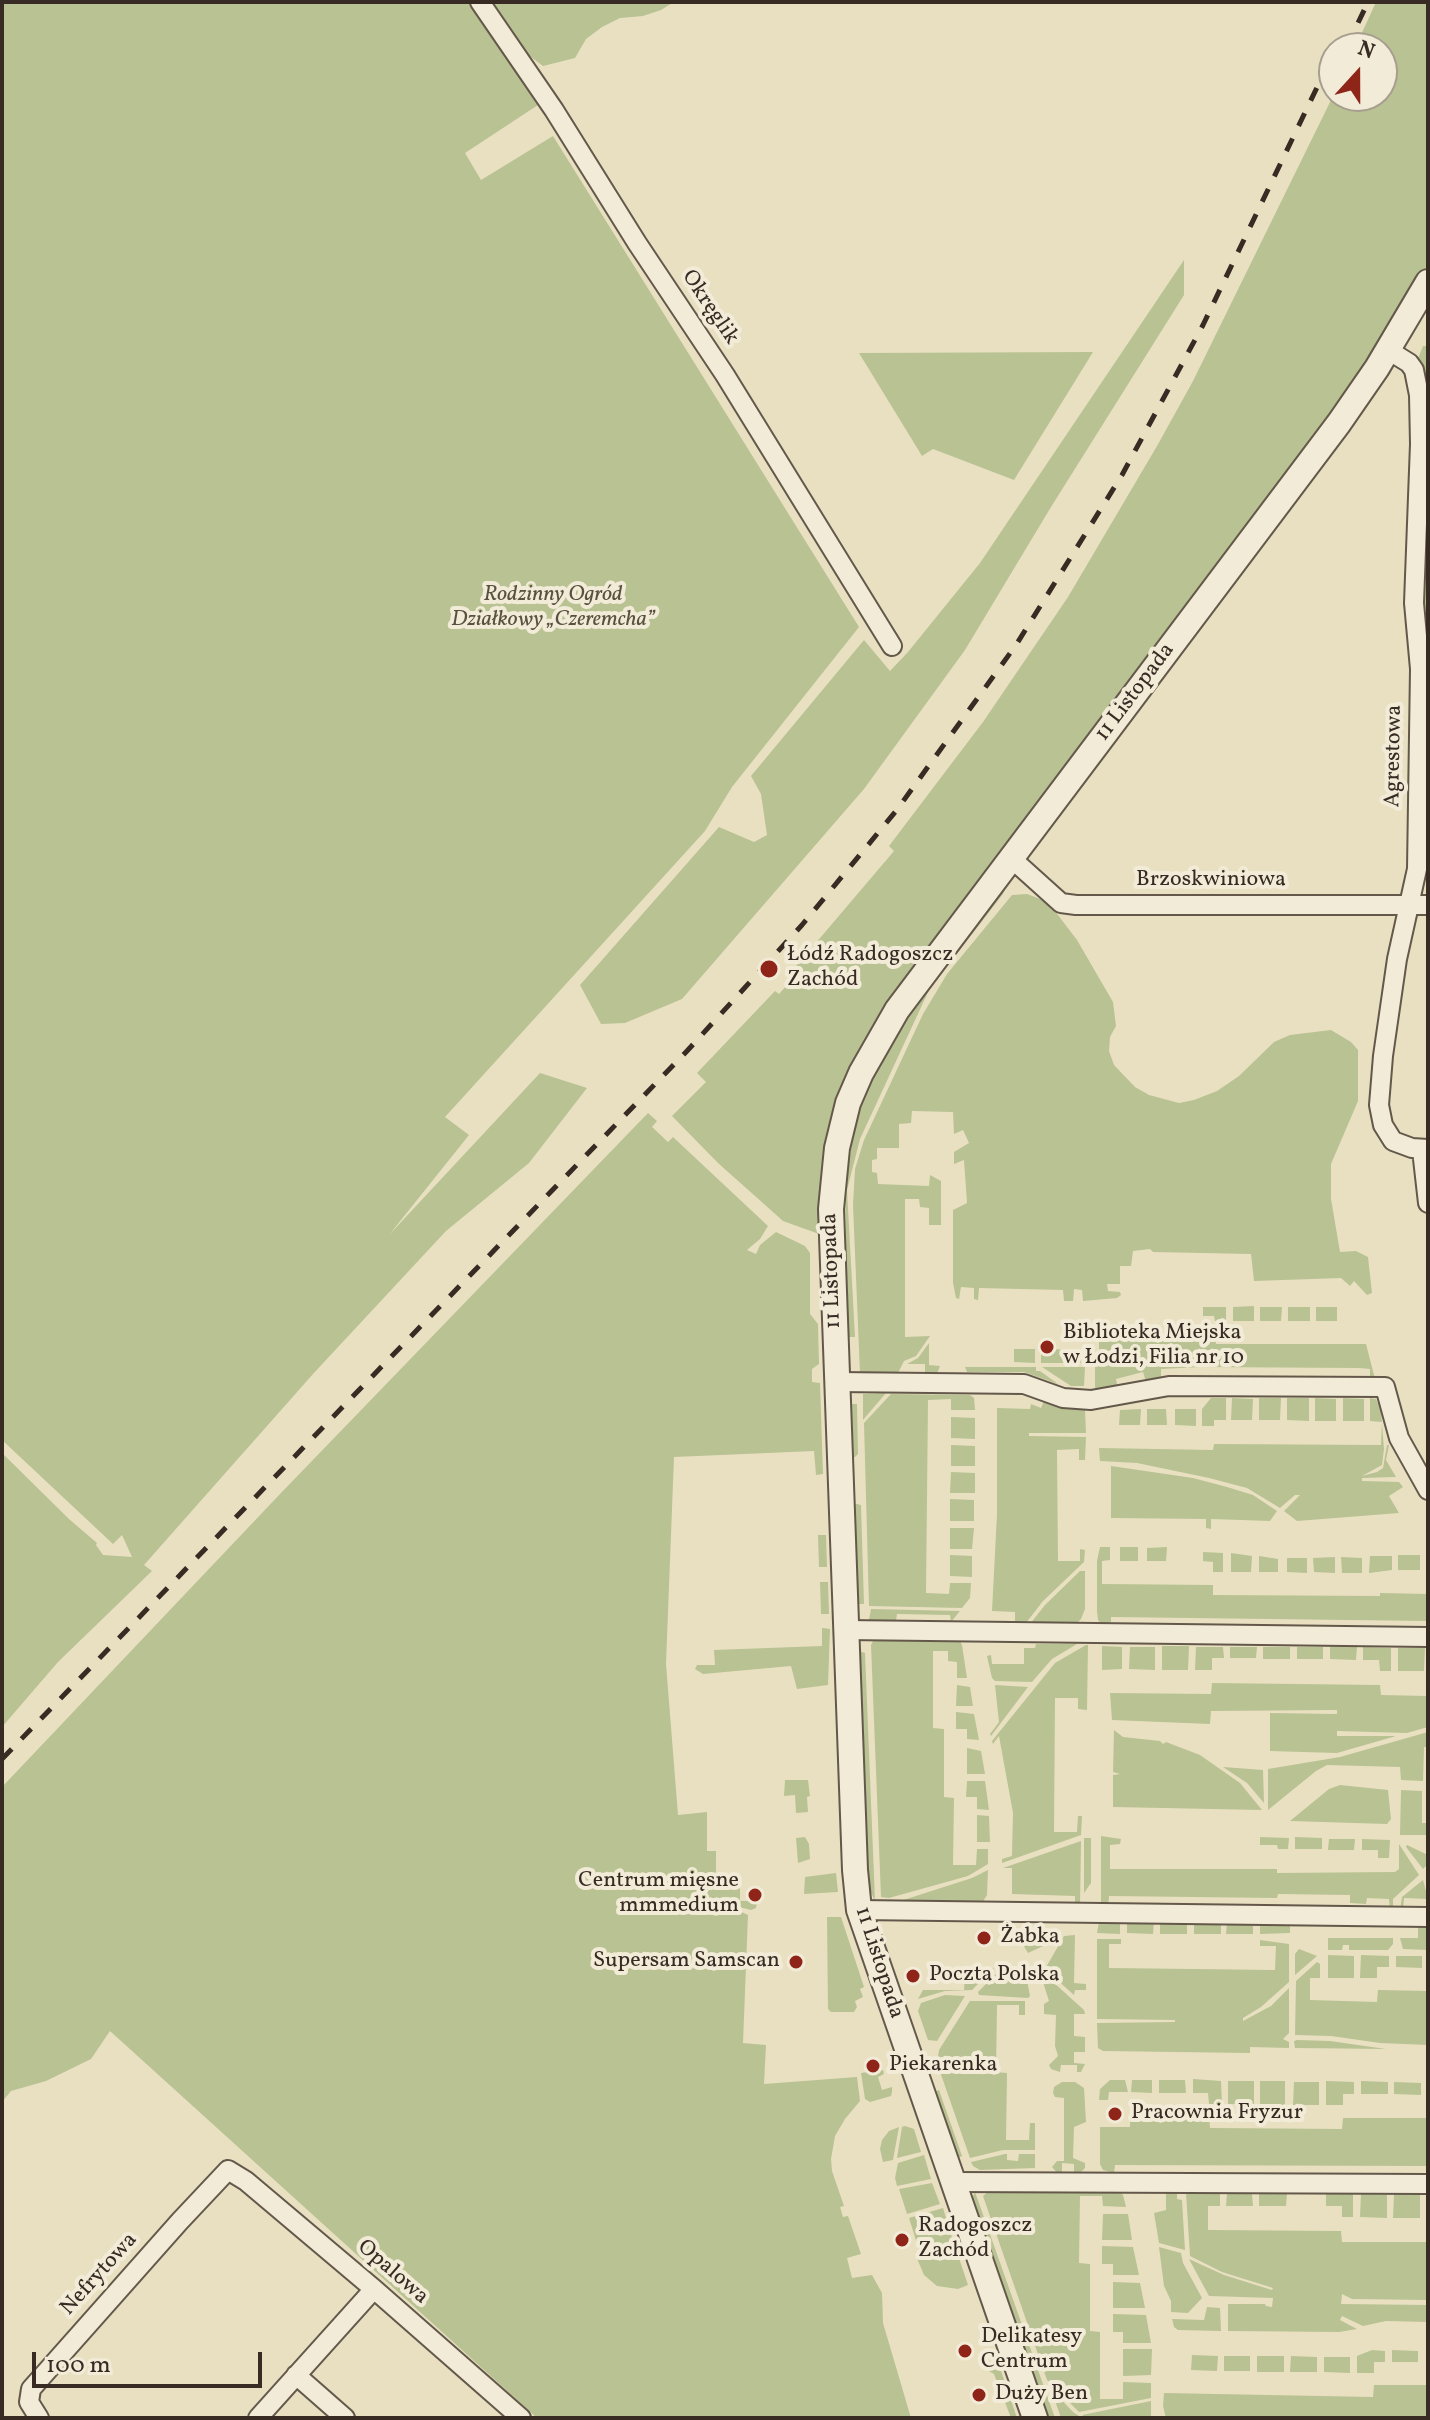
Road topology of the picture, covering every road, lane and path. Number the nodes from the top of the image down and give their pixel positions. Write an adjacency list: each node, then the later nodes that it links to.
1 (480, 2): 4 (street, Okręglik)
2 (1428, 282): 3 (street, 11 Listopada)
3 (1388, 350): 5 (street, Agrestowa); 6 (street, 11 Listopada)
4 (892, 646)
5 (1424, 668): 7 (street, Agrestowa)
6 (1011, 858): 7 (street, Brzoskwiniowa); 10 (street, 11 Listopada)
7 (1419, 905): 8 (street, Agrestowa)
8 (1425, 1150): 9 (street)
9 (1428, 1203)
10 (837, 1382): 11 (street); 12 (street, 11 Listopada)
11 (1428, 1490)
12 (846, 1630): 13 (street); 14 (street, 11 Listopada)
13 (1428, 1637)
14 (859, 1910): 15 (street); 17 (street, 11 Listopada)
15 (1428, 1917)
16 (228, 2170): 19 (street, Opalowa); 21 (street, Nefrytowa)
17 (952, 2182): 18 (street); 25 (street, 11 Listopada)
18 (1428, 2184)
19 (374, 2289): 20 (street); 24 (street, Opalowa)
20 (296, 2375): 22 (street); 23 (street)
21 (39, 2418)
22 (258, 2418)
23 (345, 2418)
24 (521, 2418)
25 (1035, 2418)

